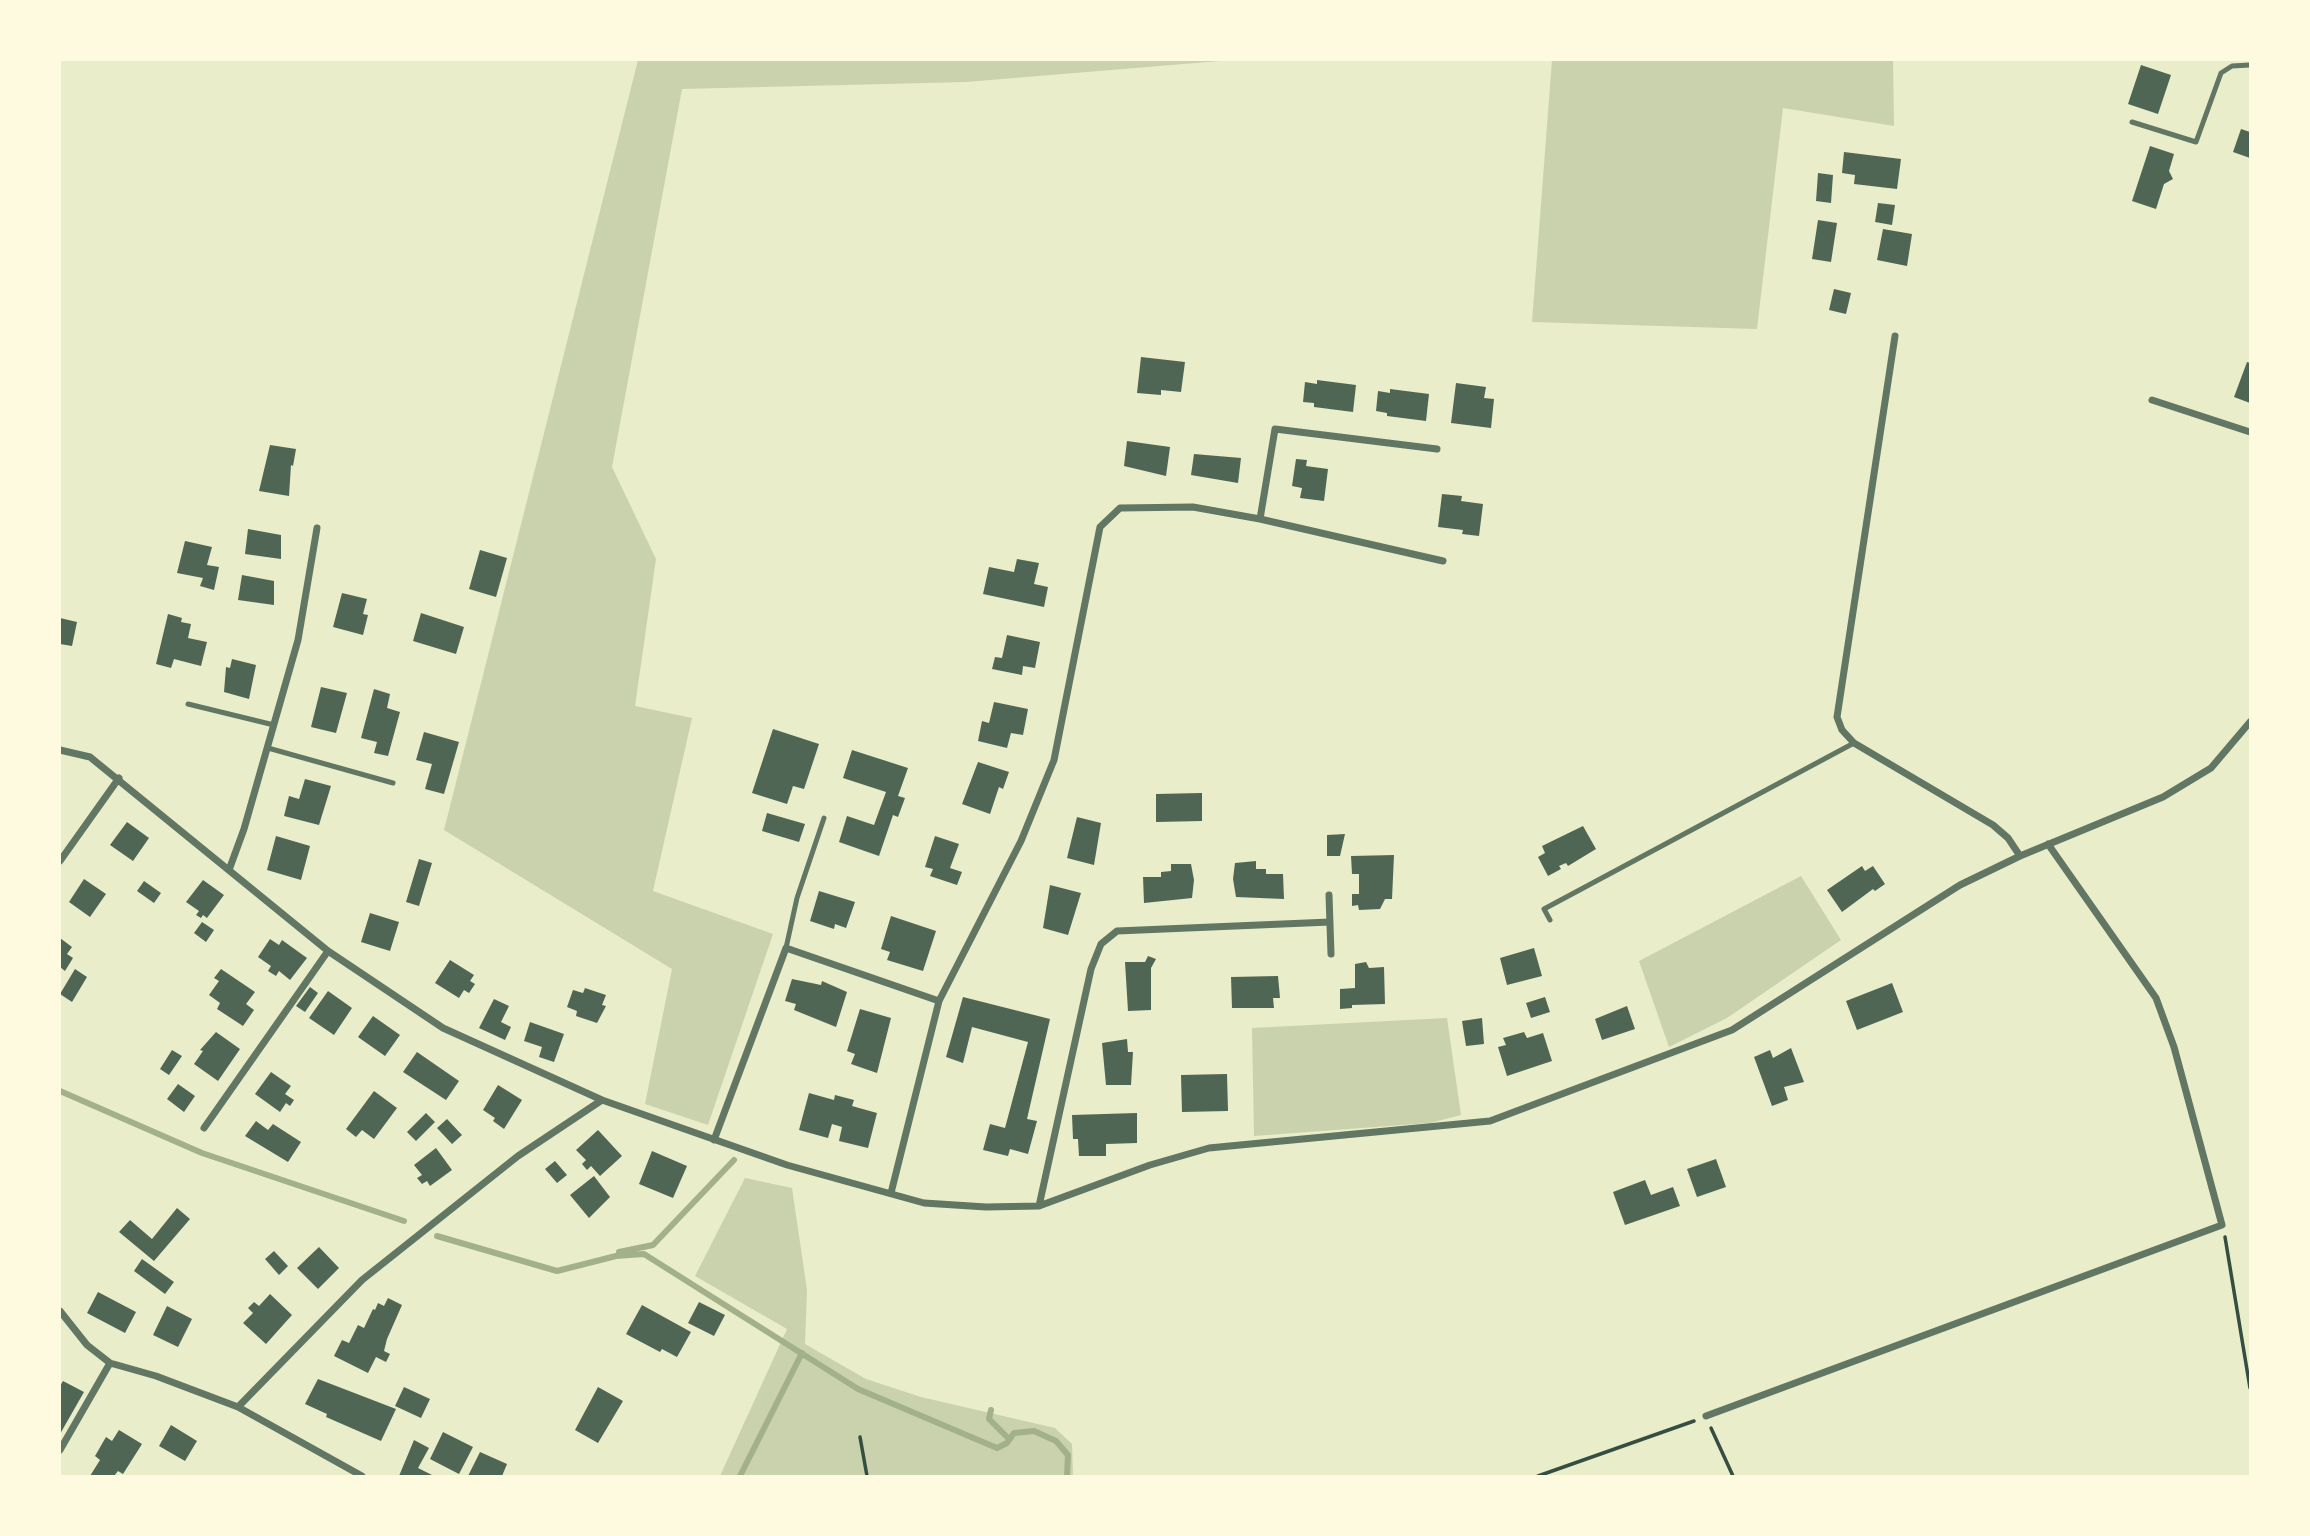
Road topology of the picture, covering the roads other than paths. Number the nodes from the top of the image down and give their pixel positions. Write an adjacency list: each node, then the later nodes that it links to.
1 (2250, 65): 2 (lane)
2 (2132, 122)
3 (1895, 336): 13 (street)
4 (2152, 400): 5 (street)
5 (2250, 432)
6 (1437, 449): 7 (street)
7 (1260, 519): 9 (street); 29 (street)
8 (317, 528): 12 (street)
9 (1443, 561)
10 (188, 704): 12 (lane)
11 (2250, 722): 19 (street)
12 (274, 725): 14 (street)
13 (1854, 743): 20 (street); 24 (lane)
14 (268, 748): 17 (lane); 22 (street)
15 (60, 750): 16 (street)
16 (119, 778): 21 (street); 22 (street)
17 (393, 783)
18 (824, 818): 26 (lane)
19 (2048, 844): 20 (street); 38 (street)
20 (2020, 856): 34 (street)
21 (60, 861)
22 (229, 870): 27 (street)
23 (1329, 895): 25 (street)
24 (1550, 920)
25 (1330, 922): 28 (street); 34 (street)
26 (786, 948): 29 (street); 32 (street)
27 (328, 951): 30 (street); 31 (street)
28 (1331, 954)
29 (939, 1001): 33 (street)
30 (602, 1100): 32 (street); 37 (street)
31 (204, 1128)
32 (714, 1140): 33 (street)
33 (891, 1193): 34 (street)
34 (1039, 1206)
35 (60, 1311): 36 (street)
36 (110, 1363): 37 (street); 39 (street)
37 (238, 1407): 40 (street)
38 (1706, 1416)
39 (60, 1450)
40 (362, 1476)

